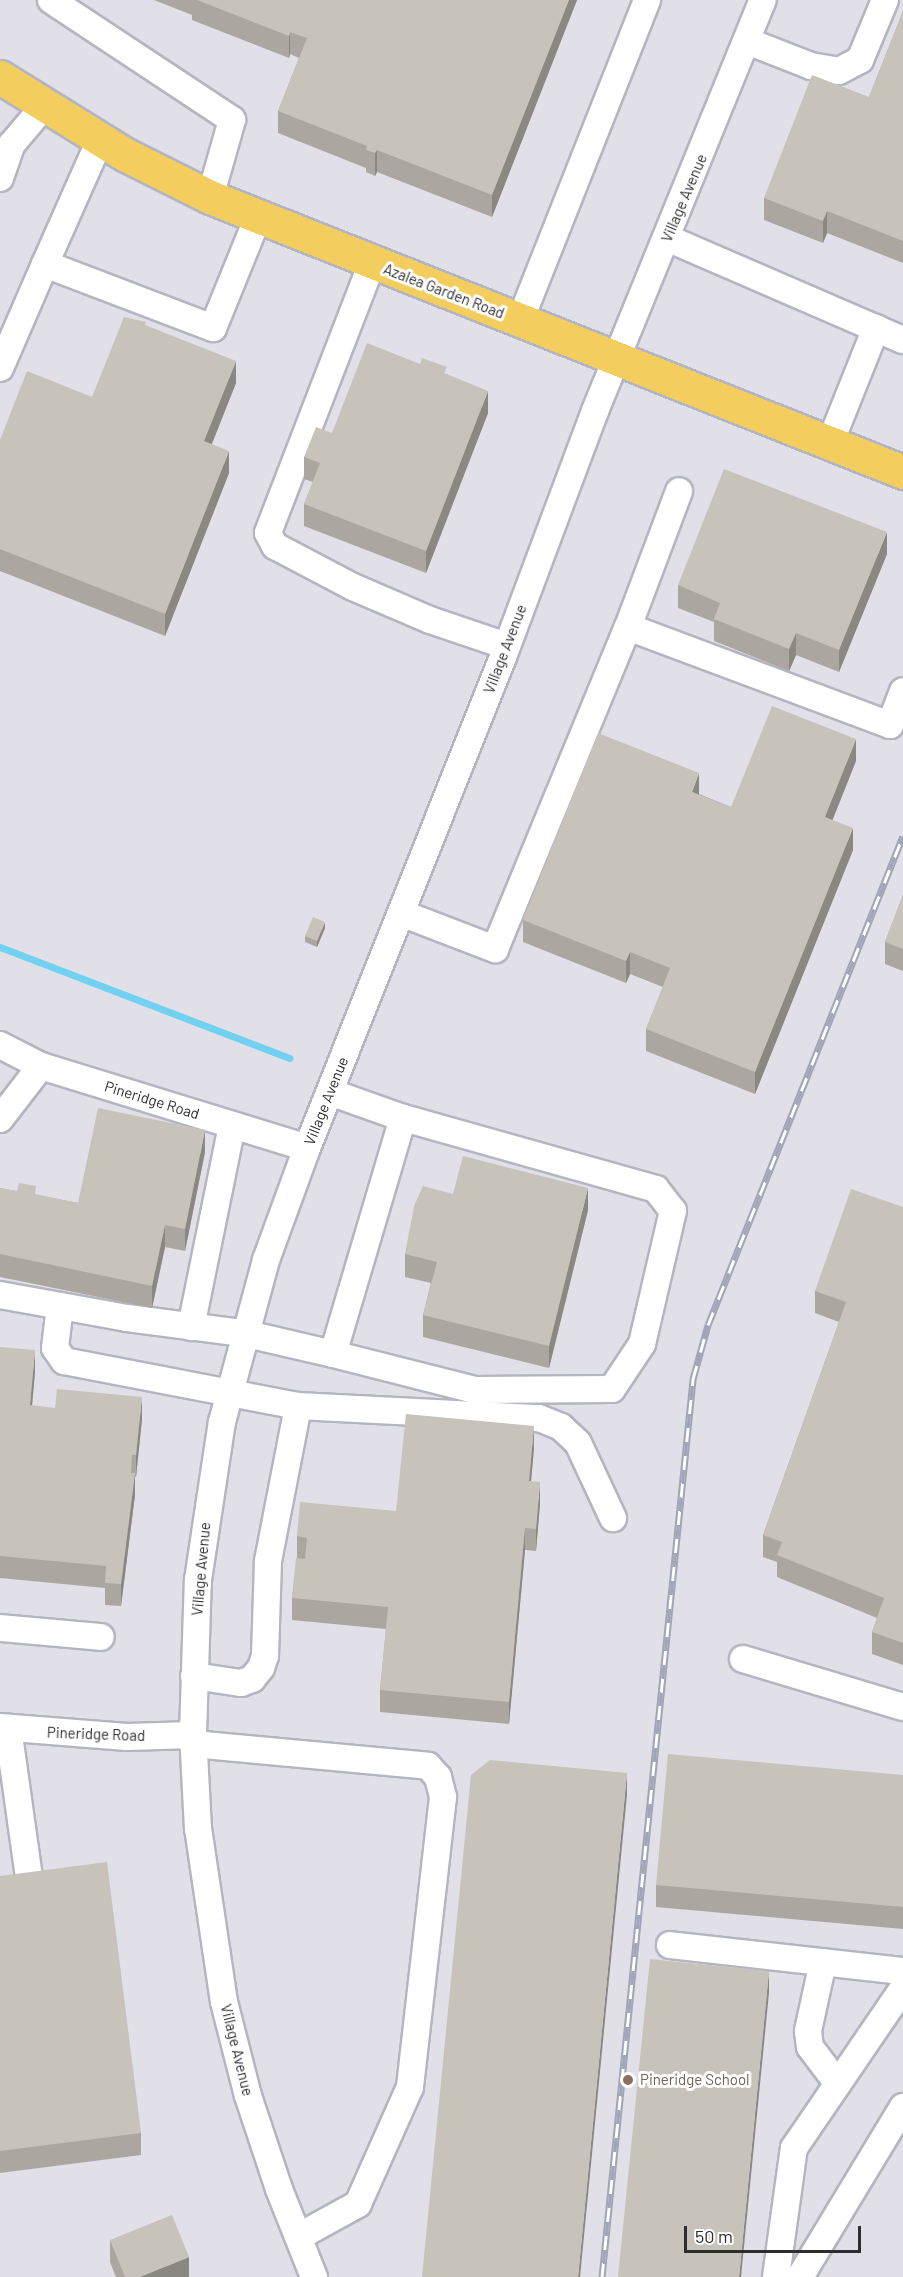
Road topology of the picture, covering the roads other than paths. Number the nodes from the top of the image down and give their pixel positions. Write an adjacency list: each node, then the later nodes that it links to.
1 (51, 0): 10 (street)
2 (647, 0): 15 (street)
3 (763, 0): 5 (street, Village Avenue)
4 (885, 0): 5 (street)
5 (747, 41): 12 (street, Village Avenue)
6 (3, 86): 7 (main road, Azalea Garden Road)
7 (44, 106): 8 (main road, Azalea Garden Road); 9 (street)
8 (100, 140): 10 (main road, Azalea Garden Road); 14 (street)
9 (0, 178)
10 (210, 197): 11 (main road, Azalea Garden Road)
11 (258, 217): 13 (main road, Azalea Garden Road); 14 (street)
12 (667, 238): 16 (street); 18 (street, Village Avenue)
13 (372, 263): 15 (main road, Azalea Garden Road); 24 (street)
14 (45, 264): 19 (street)
15 (520, 321): 18 (main road, Azalea Garden Road)
16 (876, 328): 17 (street); 20 (street)
17 (903, 340)
18 (617, 358): 20 (main road, Azalea Garden Road); 24 (street, Village Avenue)
19 (0, 368)
20 (830, 443): 21 (main road, Azalea Garden Road)
21 (903, 472)
22 (680, 491): 23 (street)
23 (628, 627): 25 (street); 26 (street)
24 (507, 646): 26 (street, Village Avenue)
25 (903, 691)
26 (401, 912): 29 (street, Village Avenue)
27 (0, 1045): 28 (street, Pineridge Road)
28 (41, 1066): 31 (street); 32 (street, Pineridge Road)
29 (330, 1092): 30 (street); 33 (street, Village Avenue)
30 (403, 1118): 38 (street); 38 (street)
31 (0, 1119)
32 (232, 1125): 33 (street, Pineridge Road); 36 (street)
33 (307, 1148): 37 (street, Village Avenue)
34 (0, 1295): 35 (street)
35 (60, 1306): 36 (street); 39 (street)
36 (191, 1327): 37 (street)
37 (243, 1333): 38 (street); 39 (street, Village Avenue)
38 (333, 1354)
39 (230, 1394): 40 (street); 45 (street, Village Avenue)
40 (298, 1406): 41 (street); 45 (street)
41 (613, 1518)
42 (0, 1628): 43 (street)
43 (101, 1637)
44 (743, 1659): 46 (street)
45 (194, 1676): 48 (street, Village Avenue)
46 (903, 1707)
47 (4, 1728): 48 (street, Pineridge Road); 49 (street)
48 (193, 1740): 56 (street, Village Avenue); 56 (street, Pineridge Road)
49 (29, 1878)
50 (670, 1945): 51 (street)
51 (823, 1962): 52 (street); 54 (street)
52 (903, 1971)
53 (903, 1988): 54 (street)
54 (838, 2084): 58 (street)
55 (903, 2107): 59 (street)
56 (301, 2245): 57 (street, Village Avenue)
57 (314, 2277)
58 (776, 2277)
59 (800, 2277)

